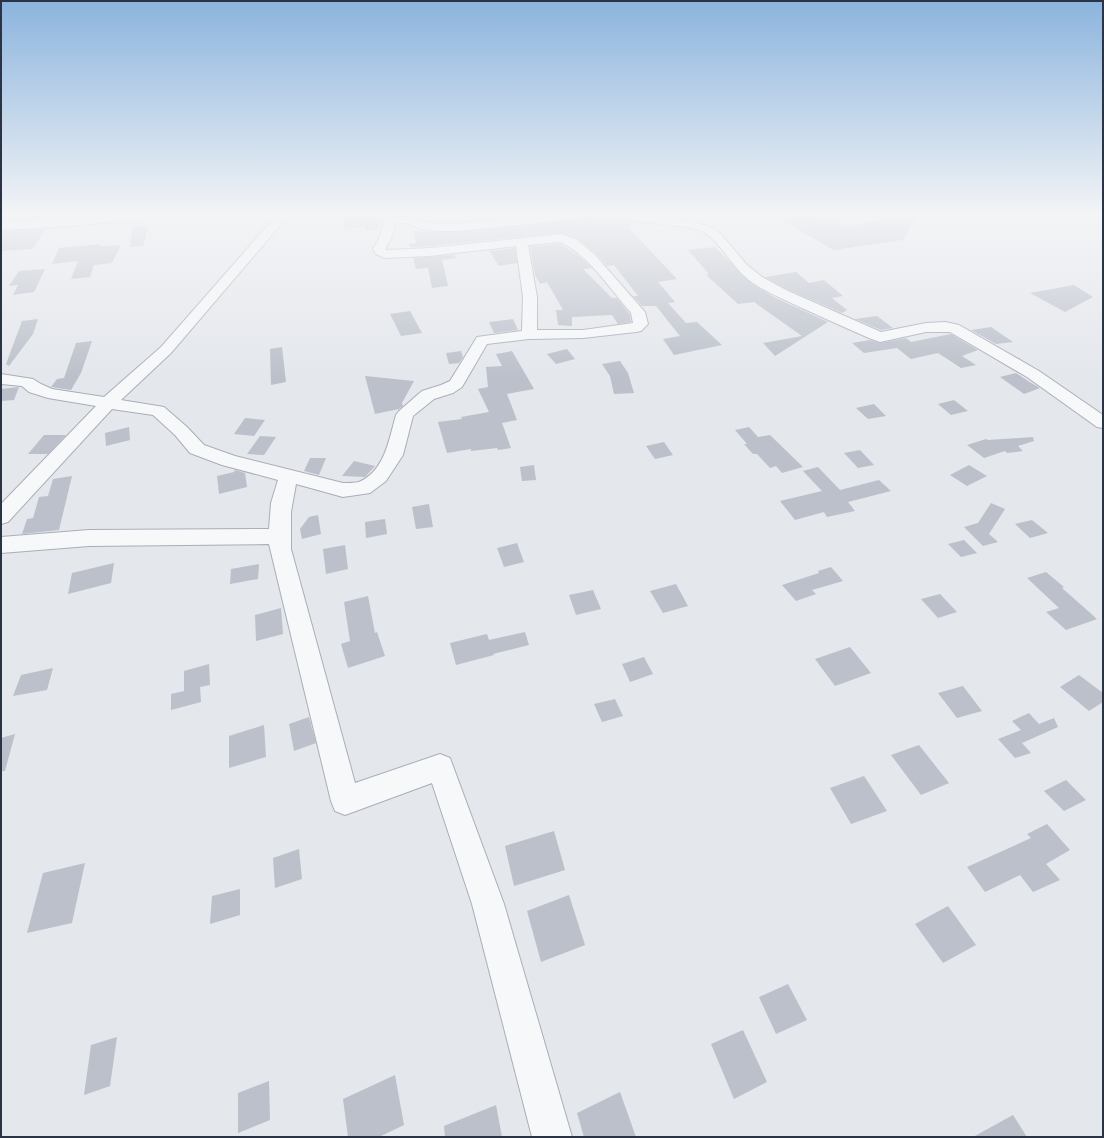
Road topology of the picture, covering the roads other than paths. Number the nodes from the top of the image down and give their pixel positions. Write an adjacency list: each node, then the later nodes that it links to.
1 (236, 269): 7 (street)
2 (526, 269): 5 (street)
3 (601, 269): 5 (street)
4 (745, 269): 8 (street)
5 (529, 335): 9 (street)
6 (1, 379): 7 (street)
7 (108, 403): 9 (street); 10 (street)
8 (1103, 423)
9 (289, 476): 11 (street)
10 (1, 517)
11 (280, 536): 12 (street); 13 (street)
12 (1, 545)
13 (552, 1137)

